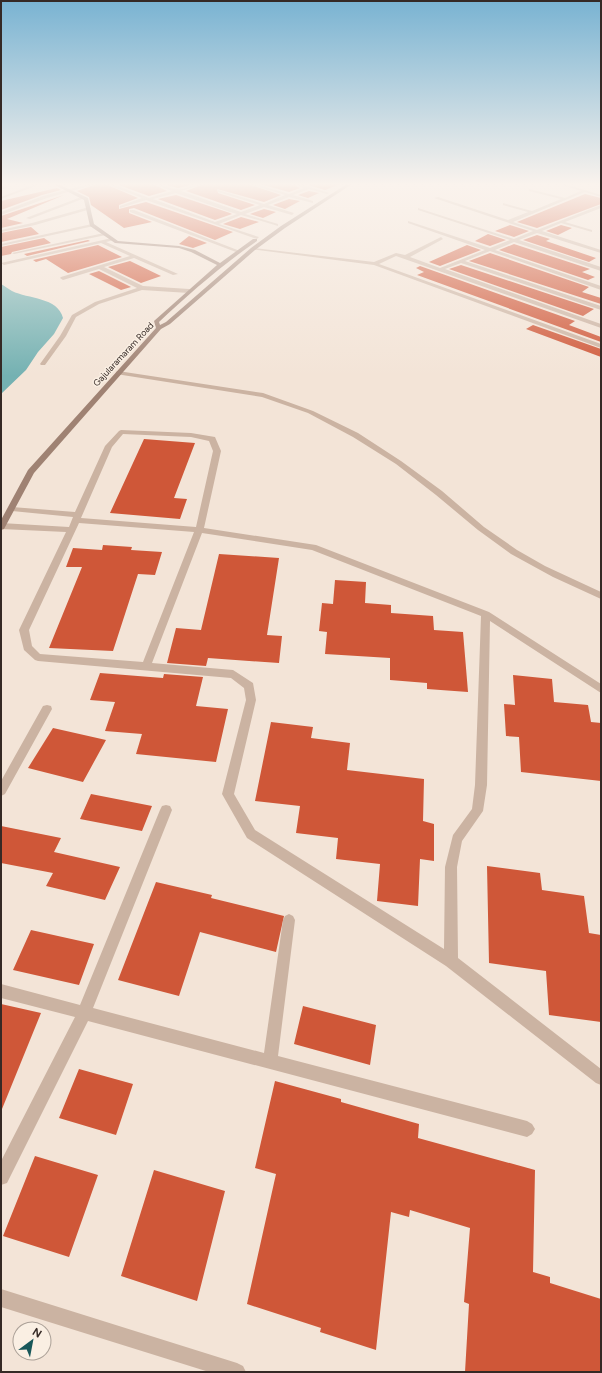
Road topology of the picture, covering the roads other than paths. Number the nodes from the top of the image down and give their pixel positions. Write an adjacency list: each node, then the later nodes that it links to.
1 (37, 248): 15 (street)
2 (74, 248): 19 (street)
3 (116, 248): 16 (street)
4 (179, 248): 21 (main road)
5 (230, 248): 13 (street)
6 (242, 248): 13 (main road)
7 (255, 248): 12 (main road, Gajularamaram Road)
8 (423, 248): 17 (street)
9 (491, 248): 18 (street); 28 (street)
10 (540, 248): 24 (street)
11 (589, 248): 14 (street)
12 (252, 250): 20 (street); 32 (main road, Gajularamaram Road)
13 (238, 251): 21 (main road)
14 (601, 252)
15 (14, 253)
16 (134, 256): 22 (street); 25 (street)
17 (406, 258): 20 (street); 23 (street)
18 (460, 261): 23 (street); 30 (street)
19 (4, 263)
20 (375, 264): 33 (street)
21 (220, 265): 29 (main road)
22 (99, 267): 26 (street); 27 (street)
23 (441, 269): 31 (street)
24 (601, 269)
25 (175, 274)
26 (63, 278)
27 (142, 288): 29 (street); 34 (street)
28 (601, 288)
29 (189, 291): 32 (main road)
30 (601, 308)
31 (601, 326)
32 (159, 328): 35 (main road, Gajularamaram Road)
33 (601, 346)
34 (42, 364)
35 (116, 376): 36 (main road, Gajularamaram Road); 41 (street)
36 (12, 509): 37 (street); 38 (main road, Gajularamaram Road)
37 (78, 518): 39 (street); 40 (street); 40 (street)
38 (1, 526): 39 (street)
39 (72, 530): 43 (street)
40 (199, 530): 42 (street); 43 (street)
41 (601, 596)
42 (486, 614): 44 (street); 49 (street)
43 (146, 667): 49 (street)
44 (601, 689)
45 (47, 709): 46 (street)
46 (1, 790)
47 (166, 810): 51 (street)
48 (289, 920): 52 (street)
49 (450, 961): 53 (street)
50 (1, 991): 51 (street)
51 (84, 1013): 52 (street); 55 (street)
52 (270, 1062): 54 (street)
53 (601, 1078)
54 (527, 1129)
55 (1, 1177)
56 (1, 1298): 57 (street)
57 (237, 1372)

